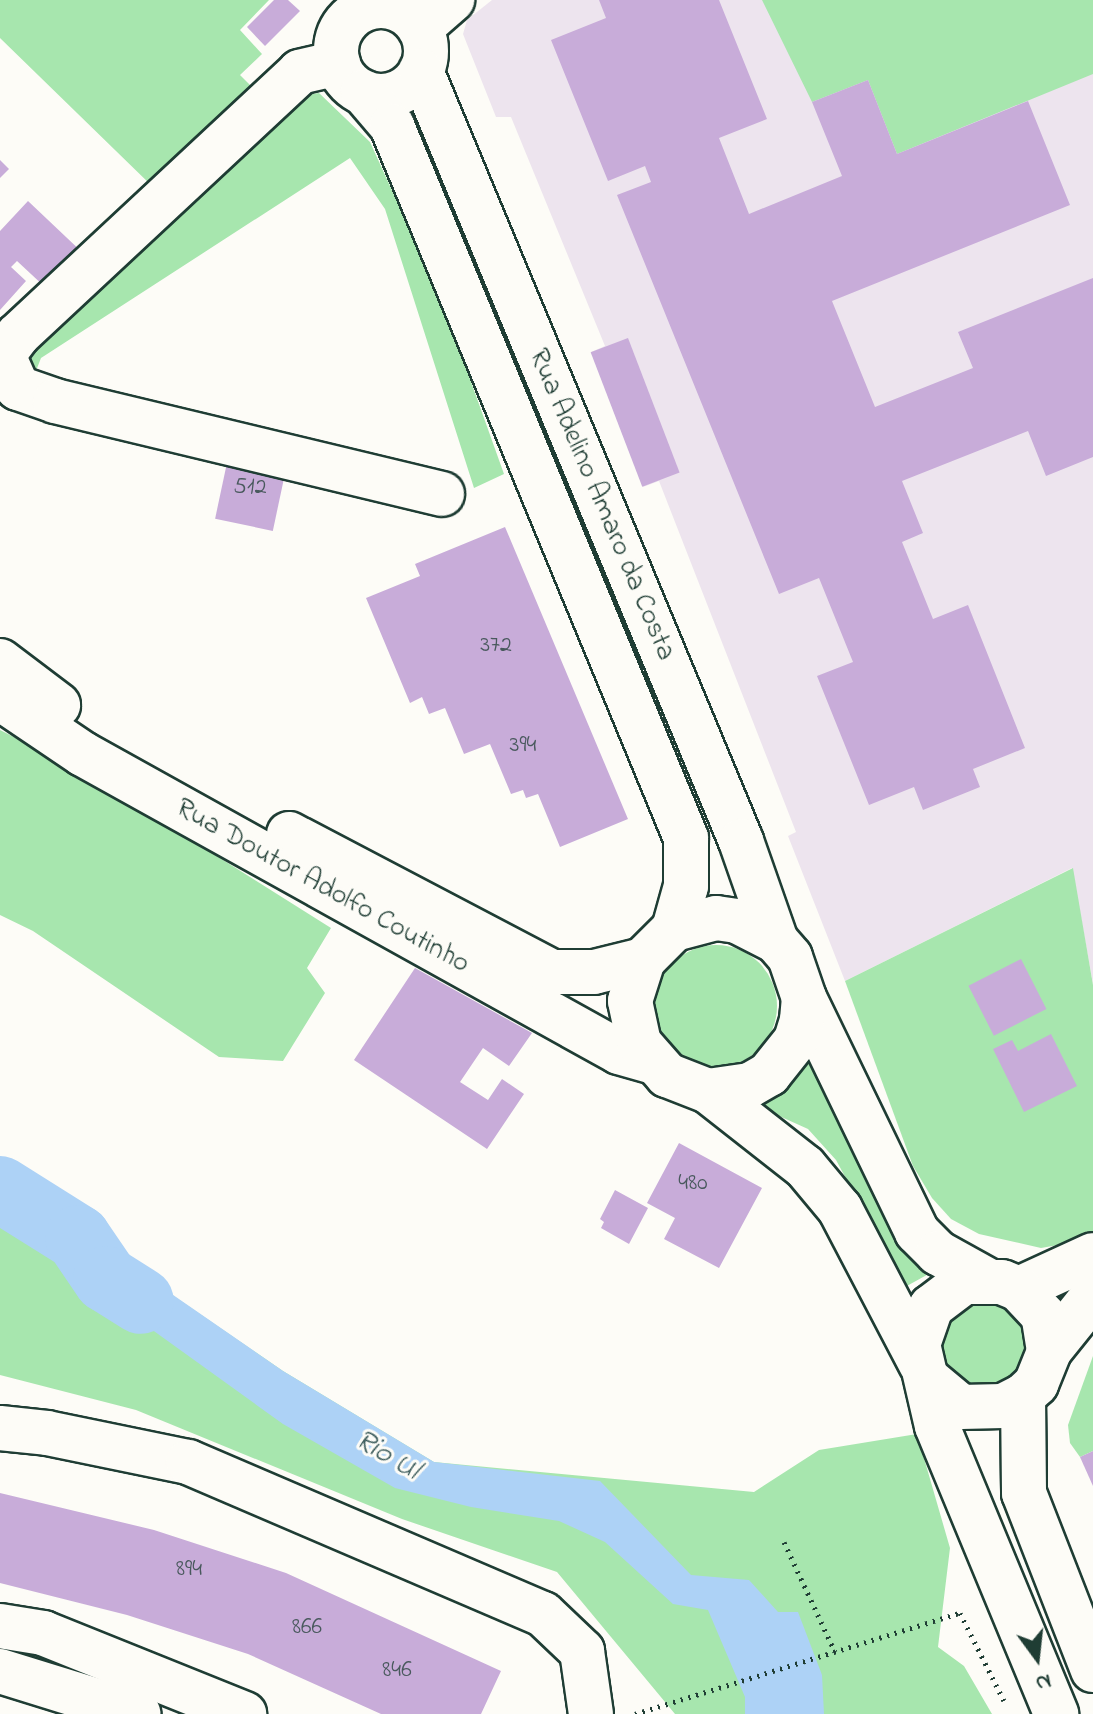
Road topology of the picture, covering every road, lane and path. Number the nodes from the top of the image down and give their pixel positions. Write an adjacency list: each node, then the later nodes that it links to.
1 (416, 9): 2 (main road, Rua Adelino Amaro da Costa); 3 (main road, Rua Adelino Amaro da Costa)
2 (346, 44): 3 (main road); 4 (main road); 7 (main road, Rua Adelino Amaro da Costa)
3 (421, 71): 8 (main road, Rua Adelino Amaro da Costa)
4 (442, 494)
5 (0, 661): 9 (main road, Rua Doutor Adolfo Coutinho)
6 (0, 698): 11 (main road, Rua Doutor Adolfo Coutinho)
7 (674, 929): 8 (main road); 9 (main road, Rua Adelino Amaro da Costa)
8 (776, 941): 10 (main road, Rua Adelino Amaro da Costa)
9 (643, 960): 11 (main road, Rua Adelino Amaro da Costa)
10 (804, 998): 12 (main road, Rua Adelino Amaro da Costa); 14 (main road, Rua Adelino Amaro da Costa)
11 (651, 1061): 12 (main road)
12 (708, 1091): 17 (main road)
13 (1093, 1255): 14 (main road)
14 (1002, 1284): 16 (main road, Rua Adelino Amaro da Costa); 17 (main road)
15 (1093, 1296): 16 (main road)
16 (1049, 1351): 18 (main road)
17 (925, 1372): 18 (main road); 30 (main road)
18 (1023, 1396): 23 (main road)
19 (0, 1428): 27 (main road)
20 (784, 1542): 22 (path)
21 (0, 1626): 26 (main road)
22 (835, 1652): 28 (path); 29 (path)
23 (1093, 1670)
24 (0, 1671): 25 (main road)
25 (139, 1714)
26 (244, 1714)
27 (591, 1714)
28 (635, 1714)
29 (1010, 1714)
30 (1056, 1714)

